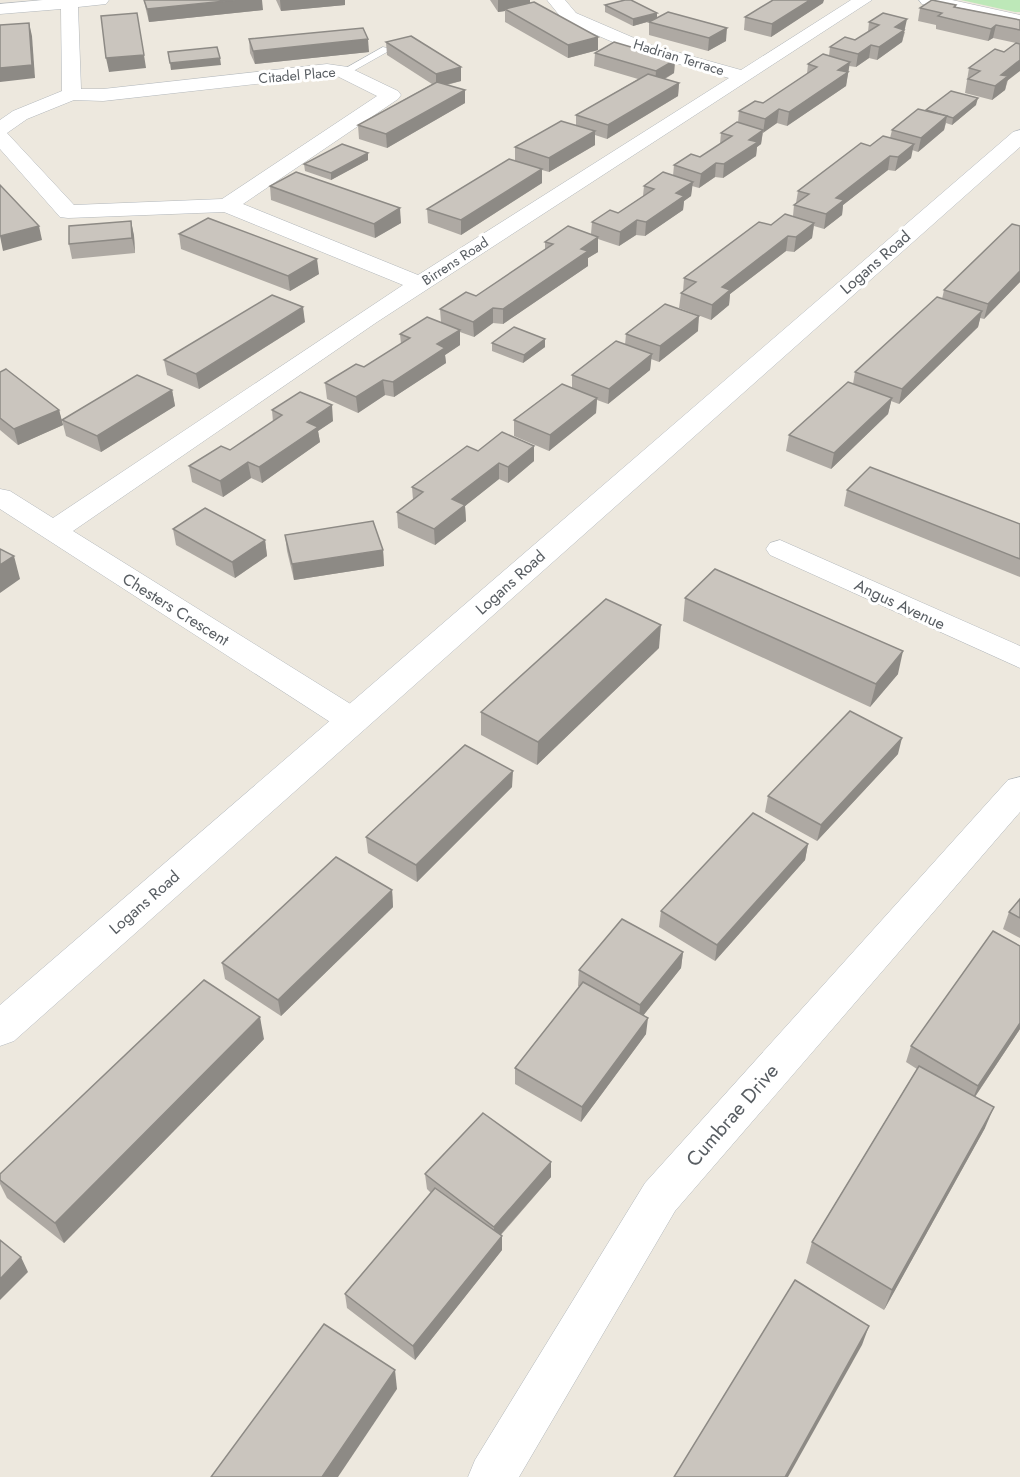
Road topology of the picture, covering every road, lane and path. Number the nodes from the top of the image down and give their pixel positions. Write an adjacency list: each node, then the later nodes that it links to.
1 (100, 0): 5 (street)
2 (556, 0): 10 (street, Hadrian Terrace)
3 (863, 0): 10 (street, Birrens Road)
4 (928, 0): 7 (street)
5 (69, 3): 6 (street); 11 (street)
6 (0, 9)
7 (1020, 20)
8 (383, 50): 9 (lane)
9 (344, 72): 11 (street, Citadel Place); 15 (street, Citadel Place)
10 (743, 76): 16 (street, Birrens Road)
11 (72, 94): 12 (street, Citadel Place)
12 (0, 129)
13 (1020, 136): 21 (street, Logans Road)
14 (0, 137): 15 (street)
15 (227, 205): 16 (street)
16 (420, 284): 18 (street, Birrens Road)
17 (0, 497): 18 (street, Chesters Crescent)
18 (53, 531): 21 (street, Chesters Crescent)
19 (780, 549): 20 (street, Angus Avenue)
20 (1020, 658)
21 (353, 721): 23 (street, Logans Road)
22 (1020, 789): 24 (street, Cumbrae Drive)
23 (0, 1029)
24 (492, 1477)

